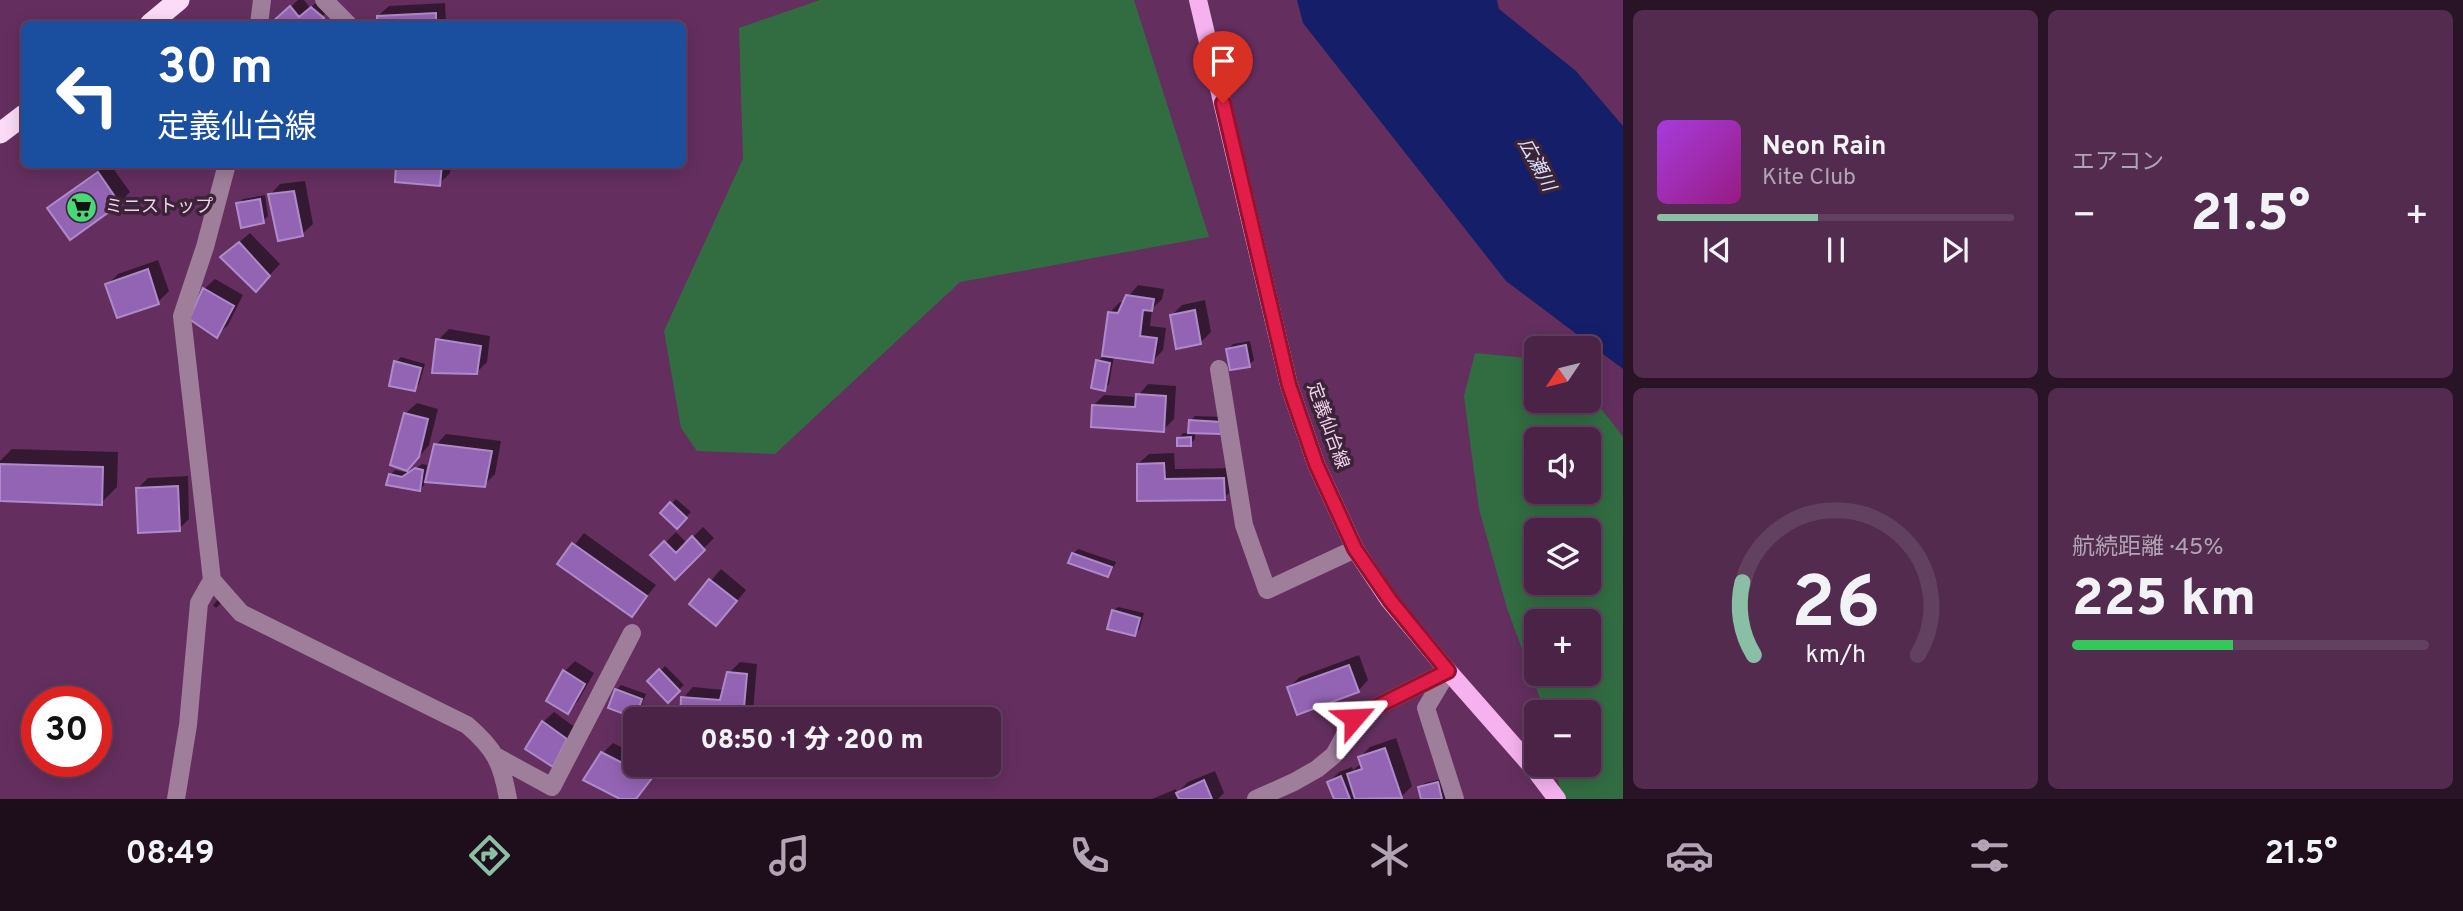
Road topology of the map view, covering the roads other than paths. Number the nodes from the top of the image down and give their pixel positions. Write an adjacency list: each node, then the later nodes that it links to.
1 (179, 0): 5 (highway)
2 (262, 0): 6 (street)
3 (324, 0): 7 (street)
4 (1198, 0): 12 (main road, 定義仙台線)
5 (154, 21)
6 (259, 21)
7 (345, 21)
8 (21, 117): 9 (highway)
9 (0, 133)
10 (226, 168): 13 (street)
11 (1219, 369): 12 (street)
12 (1355, 549): 15 (main road, 定義仙台線)
13 (212, 580): 16 (street); 17 (street)
14 (632, 633): 16 (street)
15 (1448, 671): 19 (street); 20 (street); 21 (main road, 定義仙台線)
16 (497, 757): 18 (street)
17 (176, 799)
18 (508, 799)
19 (1256, 799)
20 (1455, 799)
21 (1557, 799)

